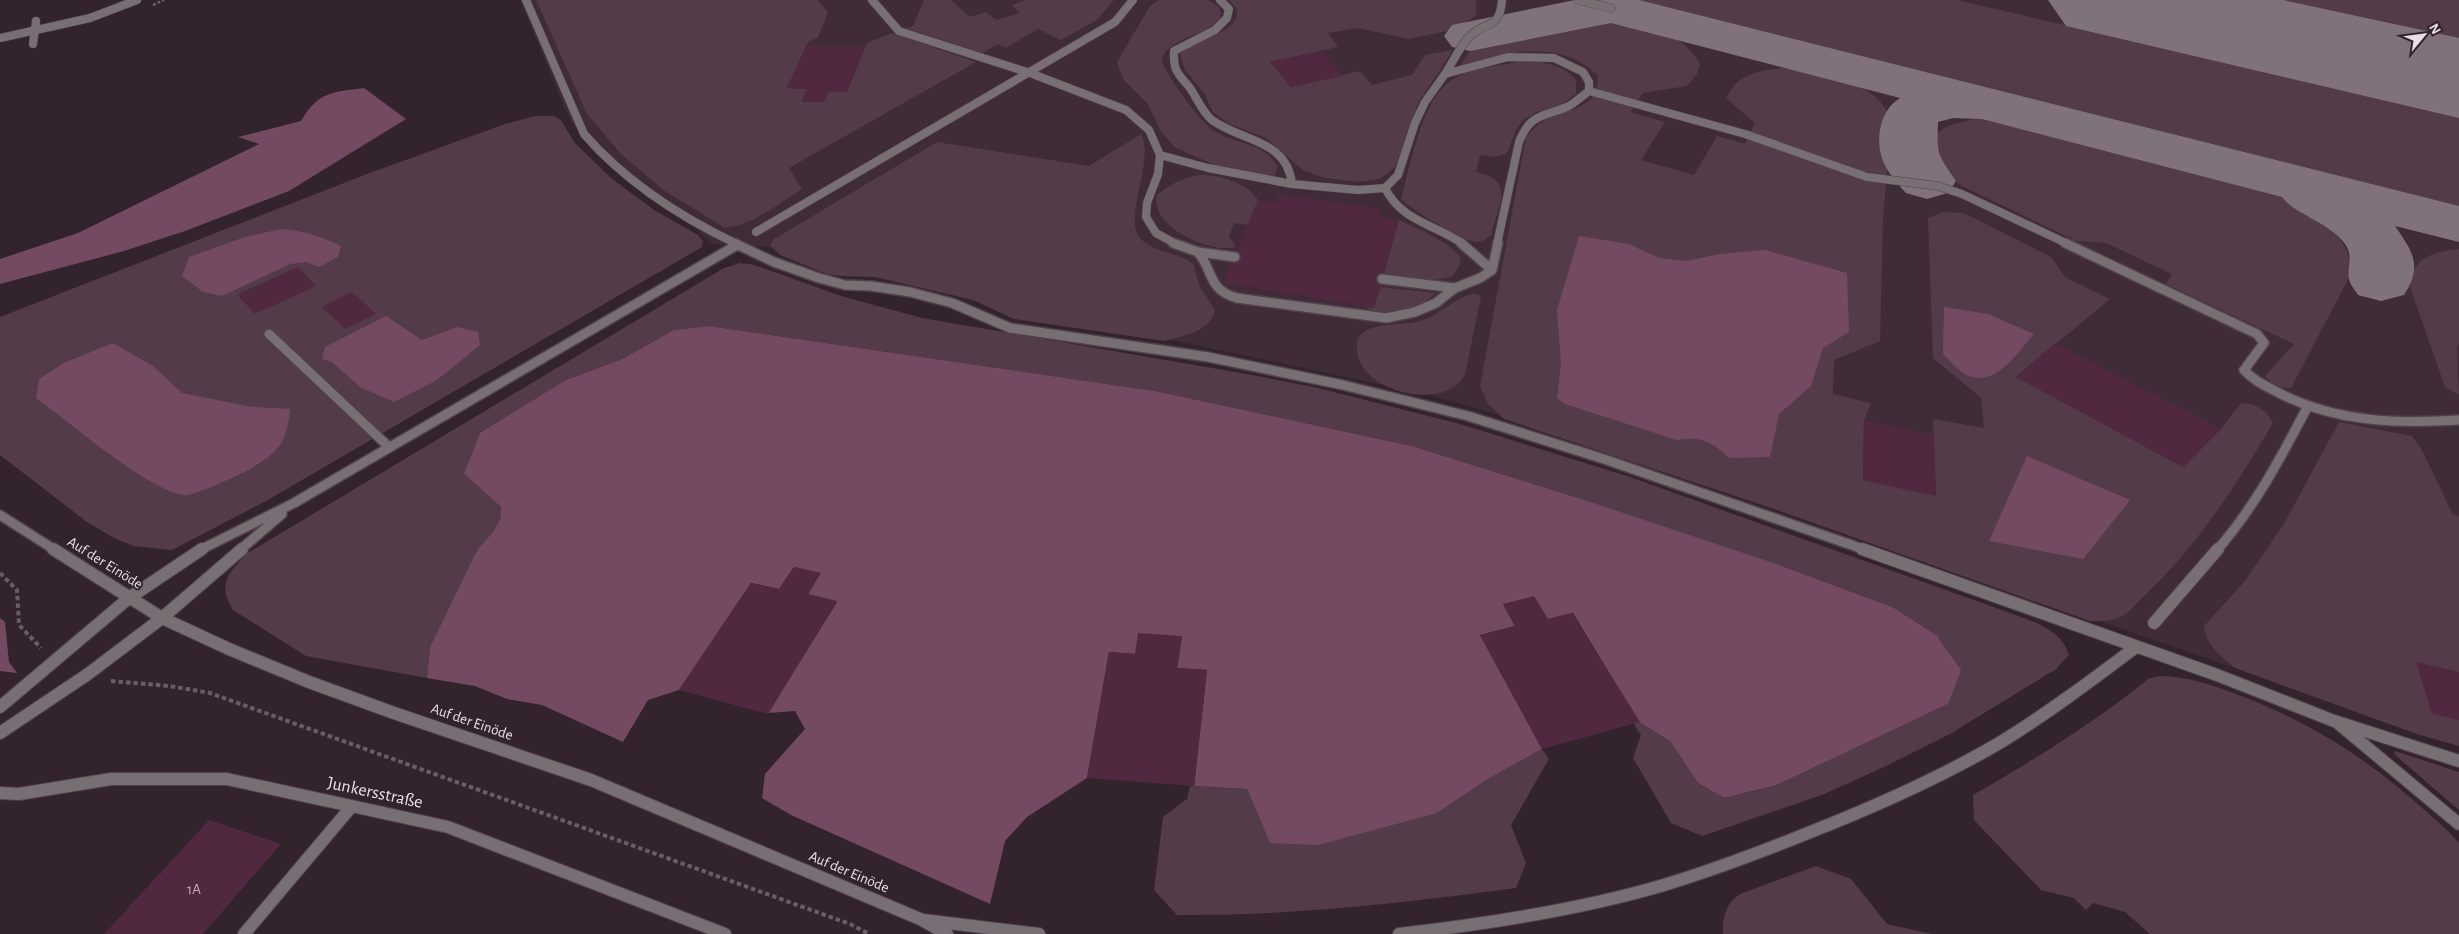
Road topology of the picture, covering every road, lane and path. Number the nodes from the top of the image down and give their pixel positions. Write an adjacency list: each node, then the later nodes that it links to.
1 (137, 0): 10 (street)
2 (526, 0): 20 (street)
3 (872, 0): 13 (street)
4 (1133, 0): 13 (street)
5 (1220, 0): 17 (street)
6 (1502, 0): 14 (street)
7 (1578, 0): 8 (street)
8 (1611, 8)
9 (36, 21): 10 (street)
10 (35, 31): 11 (street); 12 (street)
11 (0, 39)
12 (33, 44)
13 (1030, 73): 16 (street); 19 (street)
14 (1445, 74): 15 (street); 18 (street)
15 (1589, 91): 23 (street); 27 (street)
16 (1160, 155): 17 (street); 21 (street)
17 (1292, 184): 18 (street)
18 (1384, 188): 23 (street)
19 (756, 232)
20 (737, 245): 29 (street); 36 (street)
21 (1198, 252): 22 (street); 25 (street)
22 (1235, 257)
23 (1492, 270): 25 (street)
24 (1382, 280): 25 (street)
25 (1455, 288)
26 (269, 334): 29 (street)
27 (2308, 406): 28 (street); 35 (street)
28 (2459, 420)
29 (389, 447): 30 (street)
30 (294, 503): 33 (street); 34 (street)
31 (0, 515): 33 (street, Auf der Einöde)
32 (0, 573): 37 (path)
33 (129, 598): 34 (street, Auf der Einöde); 37 (street)
34 (162, 618): 38 (street); 46 (street, Auf der Einöde)
35 (2154, 623)
36 (2136, 647): 40 (street); 52 (street)
37 (56, 658): 39 (street)
38 (88, 674): 41 (street); 49 (path)
39 (0, 707)
40 (2334, 721): 42 (street); 45 (street)
41 (0, 733)
42 (2459, 761)
43 (0, 793): 44 (street, Junkersstraße)
44 (352, 806): 47 (street); 48 (street, Junkersstraße)
45 (2459, 824)
46 (920, 919): 50 (street, Auf der Einöde); 51 (street)
47 (244, 934)
48 (725, 934)
49 (868, 934)
50 (947, 934)
51 (1039, 934)
52 (1399, 934)

